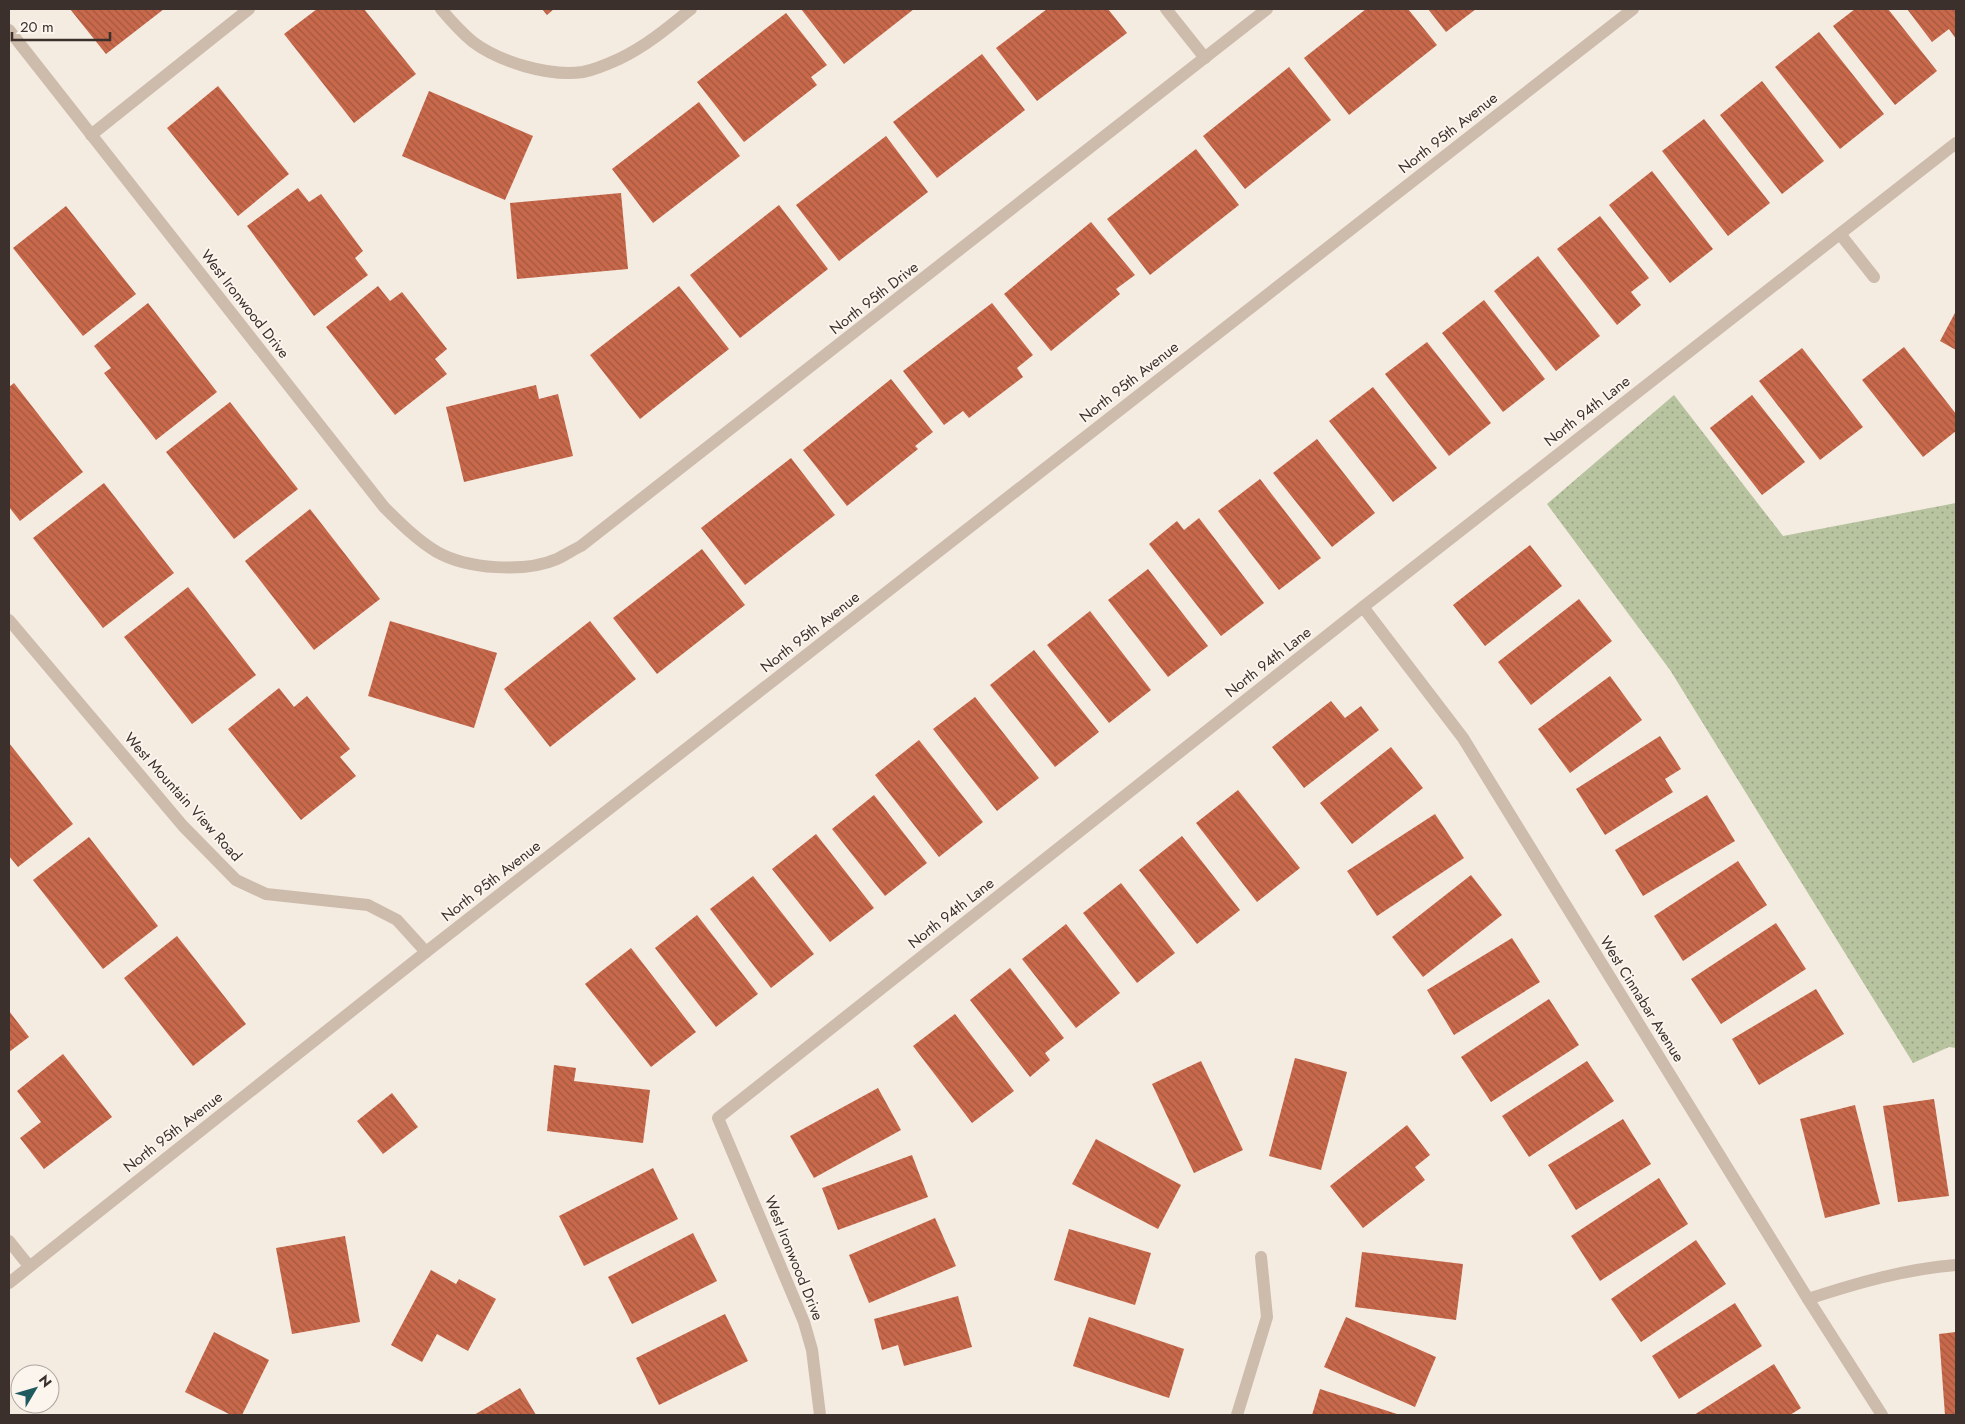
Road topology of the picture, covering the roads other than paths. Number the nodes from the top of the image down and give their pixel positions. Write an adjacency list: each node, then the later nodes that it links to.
1 (249, 9): 9 (street)
2 (441, 9): 3 (street)
3 (691, 9)
4 (1166, 9): 8 (street)
5 (1267, 9): 8 (street, North 95th Drive)
6 (1633, 9): 16 (street, North 95th Avenue)
7 (9, 30): 9 (street, West Ironwood Drive)
8 (1205, 58): 13 (street, North 95th Drive)
9 (91, 135): 13 (street, West Ironwood Drive)
10 (1956, 143): 11 (street, North 94th Lane)
11 (1840, 234): 12 (street); 14 (street, North 94th Lane)
12 (1874, 278)
13 (481, 565)
14 (1363, 607): 17 (street, North 94th Lane); 23 (street, West Cinnabar Avenue)
15 (9, 620): 16 (street, West Mountain View Road)
16 (426, 952): 21 (street, North 95th Avenue)
17 (718, 1118): 24 (street, West Ironwood Drive)
18 (9, 1241): 21 (street)
19 (1261, 1257): 25 (street)
20 (1956, 1265): 23 (street)
21 (30, 1266): 22 (street, North 95th Avenue)
22 (9, 1283)
23 (1808, 1299): 26 (street, West Cinnabar Avenue)
24 (820, 1415)
25 (1237, 1415)
26 (1882, 1415)

